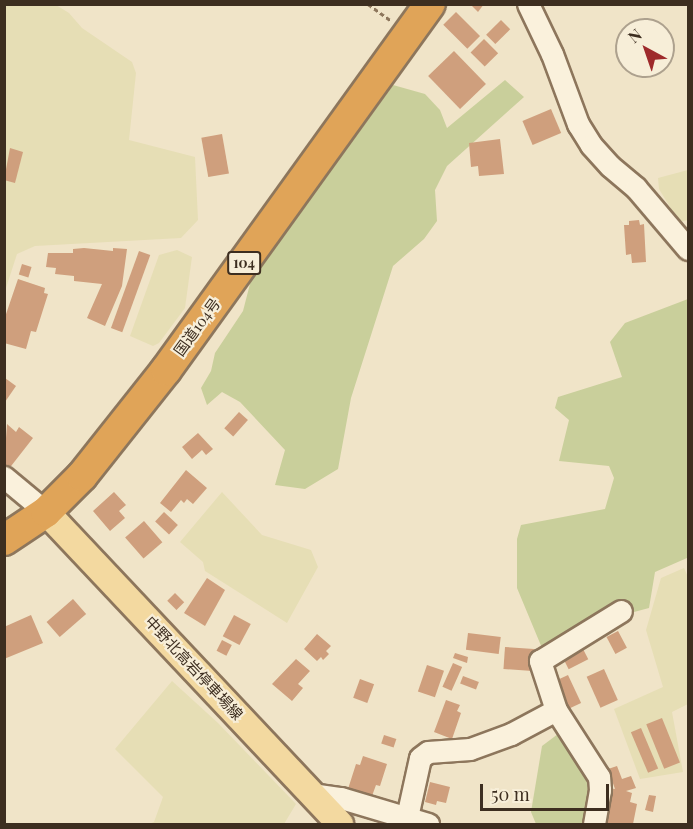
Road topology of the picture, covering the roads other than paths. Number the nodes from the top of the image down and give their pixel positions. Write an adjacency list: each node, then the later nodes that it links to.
1 (430, 4): 5 (highway, 国道104号 / 104)
2 (528, 4): 3 (street)
3 (688, 249)
4 (4, 477): 5 (street)
5 (46, 512): 6 (highway, 国道104号 / 104); 9 (main road, 中野北高岩停車場線)
6 (4, 540)
7 (621, 611): 8 (street)
8 (556, 710): 10 (street); 13 (street)
9 (311, 794): 10 (street); 12 (main road, 中野北高岩停車場線)
10 (407, 818): 11 (street)
11 (428, 824)
12 (340, 825)
13 (594, 825)

